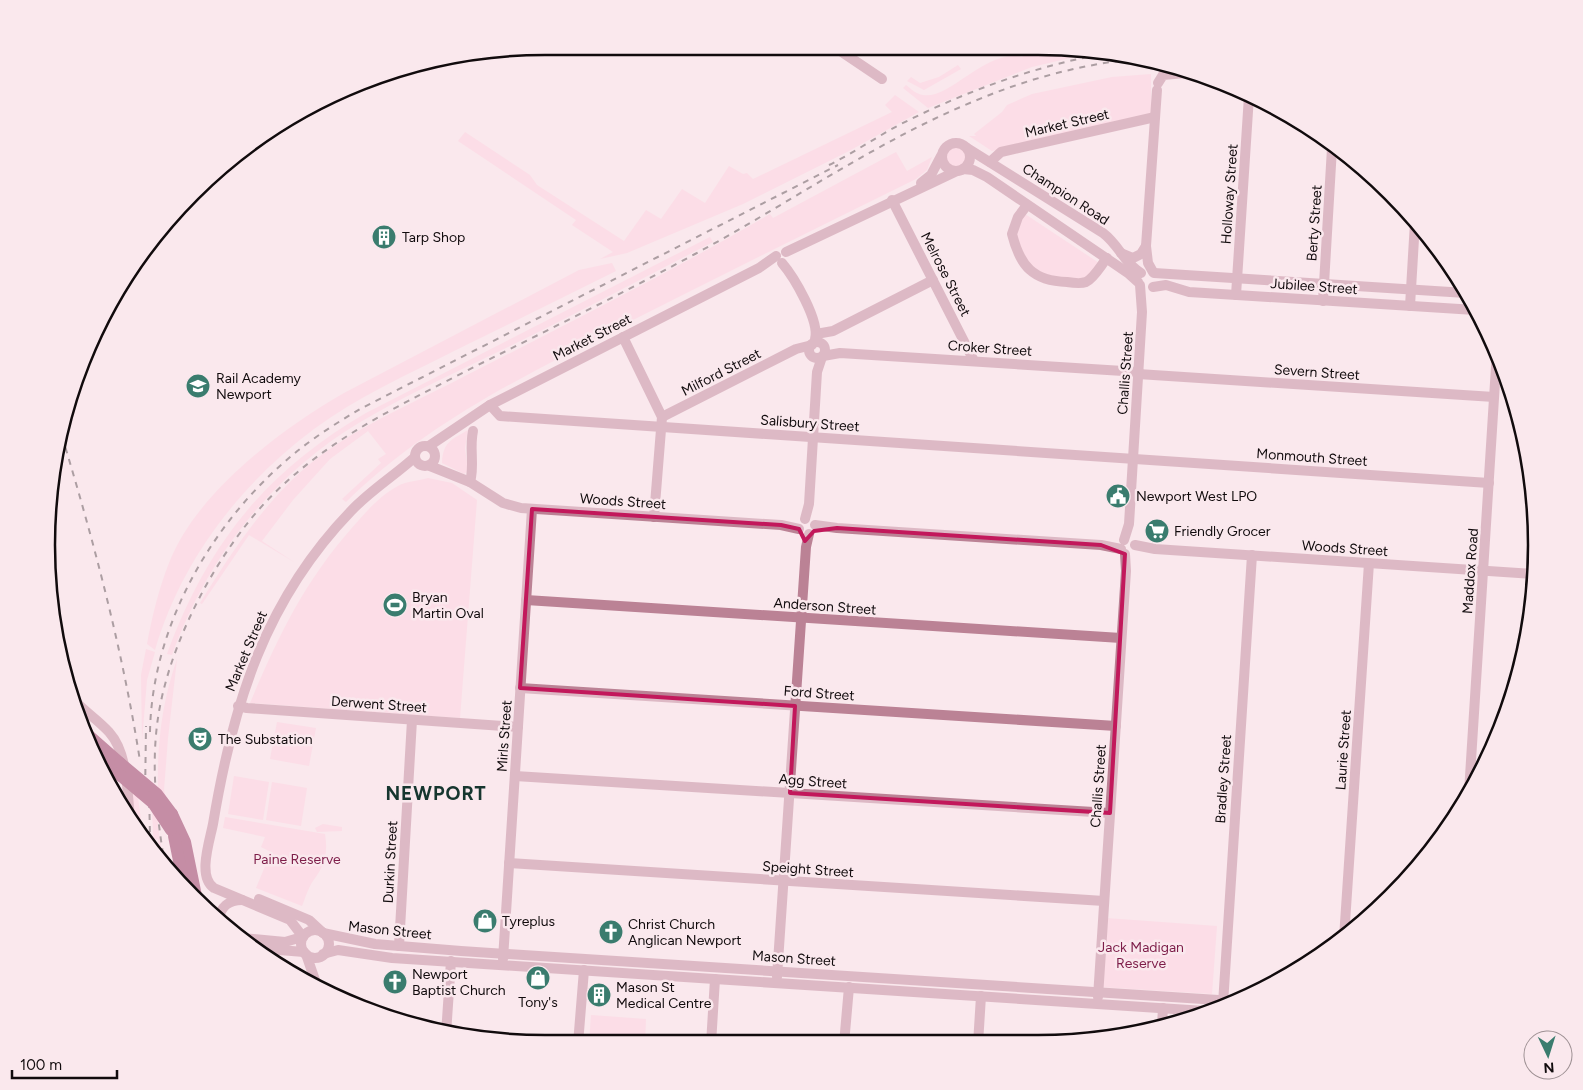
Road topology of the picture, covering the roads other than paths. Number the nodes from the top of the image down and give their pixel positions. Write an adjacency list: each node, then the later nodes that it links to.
1 (845, 55): 3 (street)
2 (1172, 74): 5 (street, Challis Street)
3 (882, 80)
4 (1249, 103): 21 (street, Holloway Street)
5 (1155, 117): 9 (street, Market Street); 15 (street, Challis Street)
6 (967, 148): 8 (street); 9 (street, Champion Road); 10 (street)
7 (1332, 153): 23 (street, Berty Street)
8 (941, 156): 10 (street); 11 (street, Market Street)
9 (990, 162): 16 (street, Champion Road)
10 (960, 170): 11 (street, Market Street); 13 (street)
11 (910, 191): 12 (street, Market Street)
12 (892, 200): 17 (street, Market Street); 22 (street, Melrose Street)
13 (1027, 205): 18 (street); 18 (street)
14 (1414, 232): 25 (street)
15 (1146, 246): 16 (street); 19 (street, Challis Street); 20 (street, Challis Street)
16 (1121, 253): 20 (street, Champion Road)
17 (783, 258): 32 (street); 33 (street, Market Street)
18 (1106, 258): 20 (street)
19 (1153, 272): 20 (street); 21 (street, Jubilee Street); 24 (street)
20 (1140, 278): 24 (street); 31 (street, Challis Street)
21 (1237, 278): 23 (street, Jubilee Street); 27 (street, Holloway Street)
22 (933, 280): 32 (street); 35 (street, Melrose Street)
23 (1324, 283): 25 (street, Jubilee Street); 28 (street, Berty Street)
24 (1152, 288): 27 (street, Jubilee Street); 31 (street, Challis Street)
25 (1411, 289): 26 (street, Jubilee Street); 29 (street)
26 (1457, 292)
27 (1236, 295): 28 (street, Jubilee Street)
28 (1323, 300): 29 (street, Jubilee Street)
29 (1410, 306): 30 (street, Jubilee Street)
30 (1467, 309)
31 (1142, 312): 37 (street, Challis Street)
32 (819, 334): 34 (street)
33 (623, 337): 39 (street, Market Street); 40 (street)
34 (817, 351): 35 (street, Croker Street); 40 (street, Milford Street); 42 (street)
35 (974, 361): 37 (street, Croker Street)
36 (1496, 370): 38 (street, Maddox Road)
37 (1138, 373): 38 (street, Severn Street); 44 (street, Challis Street)
38 (1494, 397): 46 (street, Maddox Road)
39 (490, 405): 40 (street, Salisbury Street); 43 (street, Market Street)
40 (661, 422): 42 (street, Salisbury Street); 48 (street)
41 (473, 431): 45 (street)
42 (812, 437): 44 (street, Salisbury Street); 49 (street)
43 (427, 458): 45 (street, Woods Street); 59 (street, Market Street)
44 (1133, 459): 46 (street, Monmouth Street); 50 (street, Challis Street)
45 (470, 482): 47 (street, Woods Street)
46 (1489, 483): 53 (street, Maddox Road)
47 (532, 509): 48 (street, Woods Street); 55 (street, Mirls Street)
48 (654, 517): 49 (street, Woods Street)
49 (807, 527): 50 (street, Woods Street); 56 (street)
50 (1128, 547): 51 (street, Woods Street); 57 (street, Challis Street)
51 (1252, 555): 52 (street, Woods Street); 101 (street, Bradley Street)
52 (1368, 563): 53 (street, Woods Street); 81 (street, Laurie Street)
53 (1484, 570): 54 (street, Woods Street); 68 (street, Maddox Road)
54 (1527, 573)
55 (526, 600): 56 (street, Anderson Street); 58 (street, Mirls Street)
56 (801, 618): 57 (street, Anderson Street); 60 (street)
57 (1121, 638): 63 (street, Challis Street)
58 (520, 688): 60 (street, Ford Street); 64 (street, Mirls Street)
59 (238, 706): 62 (street, Derwent Street); 75 (street, Market Street)
60 (795, 706): 63 (street, Ford Street); 70 (street)
61 (83, 709): 71 (street)
62 (412, 720): 64 (street, Derwent Street); 85 (street, Durkin Street)
63 (1116, 726): 72 (street, Challis Street)
64 (518, 727): 69 (street, Mirls Street)
65 (98, 746): 67 (main road)
66 (105, 760): 67 (main road)
67 (120, 769): 74 (main road, bridge); 77 (main road, bridge)
68 (1470, 775)
69 (515, 776): 70 (street, Agg Street); 73 (street, Mirls Street)
70 (790, 793): 72 (street, Agg Street); 76 (street)
71 (127, 800)
72 (1110, 814): 79 (street, Challis Street)
73 (509, 864): 76 (street, Speight Street); 88 (street, Mirls Street)
74 (183, 874)
75 (206, 875): 78 (street); 82 (street)
76 (784, 881): 79 (street, Speight Street); 93 (street)
77 (193, 885)
78 (243, 900): 80 (street); 83 (street)
79 (1104, 901): 99 (street, Challis Street)
80 (221, 912)
81 (1345, 927)
82 (323, 932): 83 (street); 85 (street, Mason Street); 89 (street)
83 (303, 937): 84 (street); 87 (street)
84 (254, 939)
85 (399, 946): 88 (street, Mason Street)
86 (269, 950): 87 (street)
87 (305, 953): 89 (street); 94 (street)
88 (504, 953): 91 (street, Mirls Street); 93 (street, Mason Street)
89 (322, 955): 90 (street, Mason Street); 95 (street)
90 (451, 962): 91 (street, Mason Street); 107 (street)
91 (503, 965): 92 (street, Mason Street)
92 (584, 970): 96 (street, Mason Street); 108 (street)
93 (778, 970): 97 (street); 99 (street, Mason Street)
94 (314, 977)
95 (317, 978)
96 (715, 979): 97 (street, Mason Street); 109 (street)
97 (777, 983): 98 (street, Mason Street)
98 (849, 987): 100 (street, Mason Street); 110 (street)
99 (1099, 992): 102 (street, Mason Street); 103 (street, Challis Street)
100 (981, 996): 103 (street, Mason Street); 111 (street)
101 (1223, 999)
102 (1217, 1001)
103 (1098, 1003): 104 (street, Mason Street)
104 (1163, 1008): 105 (street, Mason Street); 106 (street)
105 (1194, 1009)
106 (1162, 1019)
107 (447, 1025)
108 (579, 1035)
109 (712, 1035)
110 (845, 1035)
111 (979, 1035)

